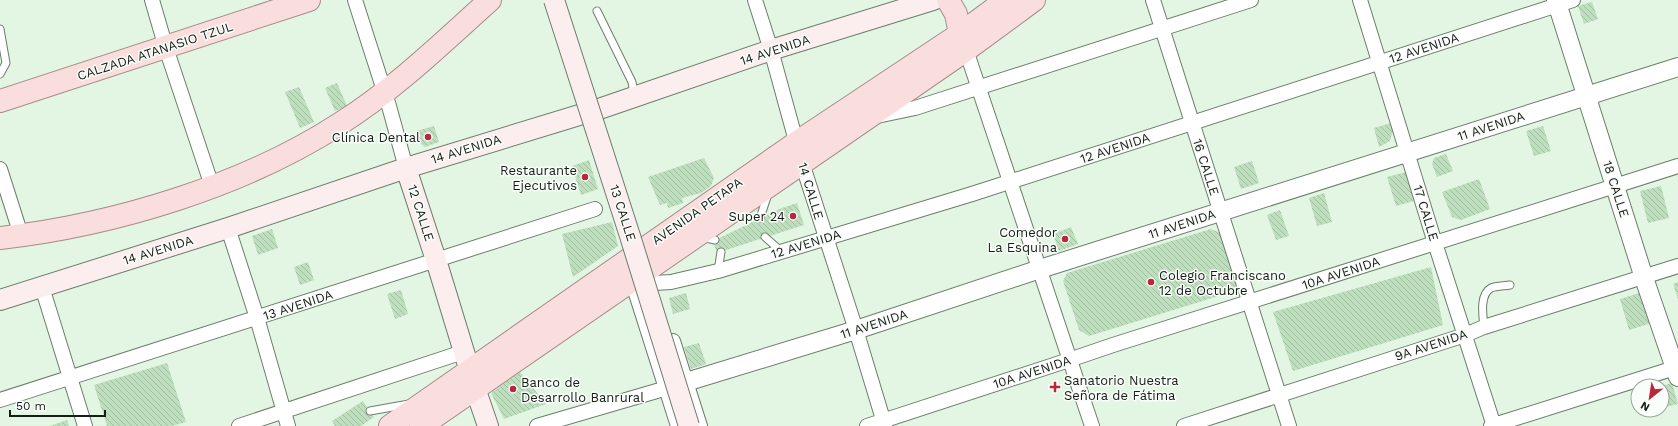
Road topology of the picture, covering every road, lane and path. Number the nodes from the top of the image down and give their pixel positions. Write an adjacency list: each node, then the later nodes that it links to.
1 (152, 0): 21 (street)
2 (309, 0): 21 (main road, CALZADA ATANASIO TZUL)
3 (355, 0): 27 (street, 12 CALLE)
4 (490, 0): 27 (main road)
5 (544, 0): 31 (street, 13 CALLE)
6 (554, 0): 89 (main road, 13 CALLE, bridge)
7 (563, 0): 31 (street, 13 CALLE)
8 (755, 0): 22 (street, 14 CALLE)
9 (933, 0): 22 (main road, 14 AVENIDA)
10 (948, 0): 20 (main road)
11 (1006, 0): 20 (main road, AVENIDA PETAPA)
12 (1034, 0): 20 (main road, AVENIDA PETAPA)
13 (1153, 0): 19 (street, 16 CALLE)
14 (1251, 0): 19 (street)
15 (1360, 0): 23 (street, 17 CALLE)
16 (1563, 2): 23 (street, 12 AVENIDA); 28 (street, 18 CALLE)
17 (597, 11): 29 (lane)
18 (0, 29): 25 (lane)
19 (1162, 29): 26 (street); 33 (street, 16 CALLE)
20 (963, 42): 26 (street); 32 (main road, AVENIDA PETAPA); 34 (main road, AVENIDA PETAPA)
21 (166, 48): 30 (main road, CALZADA ATANASIO TZUL); 42 (street)
22 (771, 50): 29 (main road, 14 AVENIDA); 34 (street, 14 CALLE)
23 (1380, 63): 33 (street, 12 AVENIDA); 35 (street, 17 CALLE)
24 (1678, 67): 28 (street, 11 AVENIDA)
25 (0, 74)
26 (979, 88): 32 (street); 40 (street)
27 (384, 92): 38 (street, 12 CALLE); 42 (main road)
28 (1587, 96): 35 (street, 11 AVENIDA); 43 (street, 18 CALLE)
29 (635, 97): 31 (main road, 14 AVENIDA)
30 (0, 101)
31 (590, 112): 38 (main road, 14 AVENIDA); 55 (street, 13 CALLE)
32 (865, 119): 36 (main road, AVENIDA PETAPA)
33 (1192, 123): 40 (street, 12 AVENIDA); 45 (street, 16 CALLE)
34 (796, 143): 36 (street, 14 CALLE); 55 (main road, AVENIDA PETAPA)
35 (1408, 152): 45 (street, 11 AVENIDA); 51 (street, 17 CALLE)
36 (802, 163): 41 (main road, AVENIDA PETAPA); 50 (street, 14 CALLE)
37 (1678, 166): 43 (street, 10A AVENIDA)
38 (406, 168): 47 (main road, 14 AVENIDA); 54 (main road, 12 CALLE)
39 (0, 169): 48 (street)
40 (1010, 182): 50 (street, 12 AVENIDA); 57 (street)
41 (771, 184): 46 (lane); 55 (main road, AVENIDA PETAPA)
42 (212, 186): 48 (main road)
43 (1615, 186): 51 (street, 10A AVENIDA); 59 (street, 18 CALLE)
44 (595, 208): 54 (street, 13 AVENIDA)
45 (1220, 212): 57 (street, 11 AVENIDA); 64 (street, 16 CALLE)
46 (760, 218)
47 (228, 228): 62 (main road, 14 AVENIDA); 65 (street)
48 (10, 236)
49 (765, 238): 53 (lane)
50 (826, 239): 53 (street, 12 AVENIDA); 67 (street, 14 CALLE)
51 (1434, 242): 64 (street, 10A AVENIDA); 68 (street, 17 CALLE)
52 (721, 252): 58 (lane)
53 (782, 252): 58 (street, 12 AVENIDA)
54 (436, 260): 65 (street, 13 AVENIDA); 70 (main road, 12 CALLE)
55 (644, 264): 58 (street, 12 AVENIDA); 60 (main road, AVENIDA PETAPA); 70 (main road, AVENIDA PETAPA); 73 (street, 13 CALLE)
56 (1678, 266): 59 (street, 9A AVENIDA)
57 (1040, 269): 67 (street, 11 AVENIDA); 69 (street)
58 (718, 271)
59 (1644, 278): 66 (street, 9A AVENIDA); 71 (street, 18 CALLE)
60 (632, 281): 70 (main road, AVENIDA PETAPA); 74 (street)
61 (1510, 285): 66 (lane)
62 (42, 287): 63 (main road, 14 AVENIDA); 72 (street)
63 (0, 300)
64 (1250, 302): 69 (street, 10A AVENIDA); 75 (street, 16 CALLE)
65 (257, 318): 72 (street, 13 AVENIDA); 78 (street)
66 (1484, 327): 68 (street, 9A AVENIDA)
67 (856, 330): 73 (street, 11 AVENIDA); 80 (street, 14 CALLE)
68 (1466, 335): 75 (street, 9A AVENIDA); 95 (street, 17 CALLE)
69 (1069, 360): 80 (street, 10A AVENIDA); 92 (street)
70 (469, 370): 77 (main road, AVENIDA PETAPA); 78 (street); 85 (main road, AVENIDA PETAPA); 86 (main road, 12 CALLE)
71 (1677, 371): 95 (street)
72 (70, 378): 76 (street, 13 AVENIDA); 81 (street)
73 (686, 382): 90 (street, 13 CALLE)
74 (666, 388): 87 (street); 88 (street)
75 (1280, 396): 93 (street, 9A AVENIDA); 94 (street, 16 CALLE)
76 (0, 400)
77 (424, 401): 79 (lane); 84 (main road, AVENIDA PETAPA)
78 (283, 411): 82 (street); 83 (street)
79 (370, 411)
80 (884, 423): 91 (street, 10A AVENIDA)
81 (85, 426)
82 (239, 426)
83 (288, 426)
84 (390, 426)
85 (421, 426)
86 (488, 426)
87 (537, 426)
88 (678, 426)
89 (689, 426)
90 (700, 426)
91 (867, 426)
92 (1092, 426)
93 (1184, 426)
94 (1290, 426)
95 (1493, 426)

